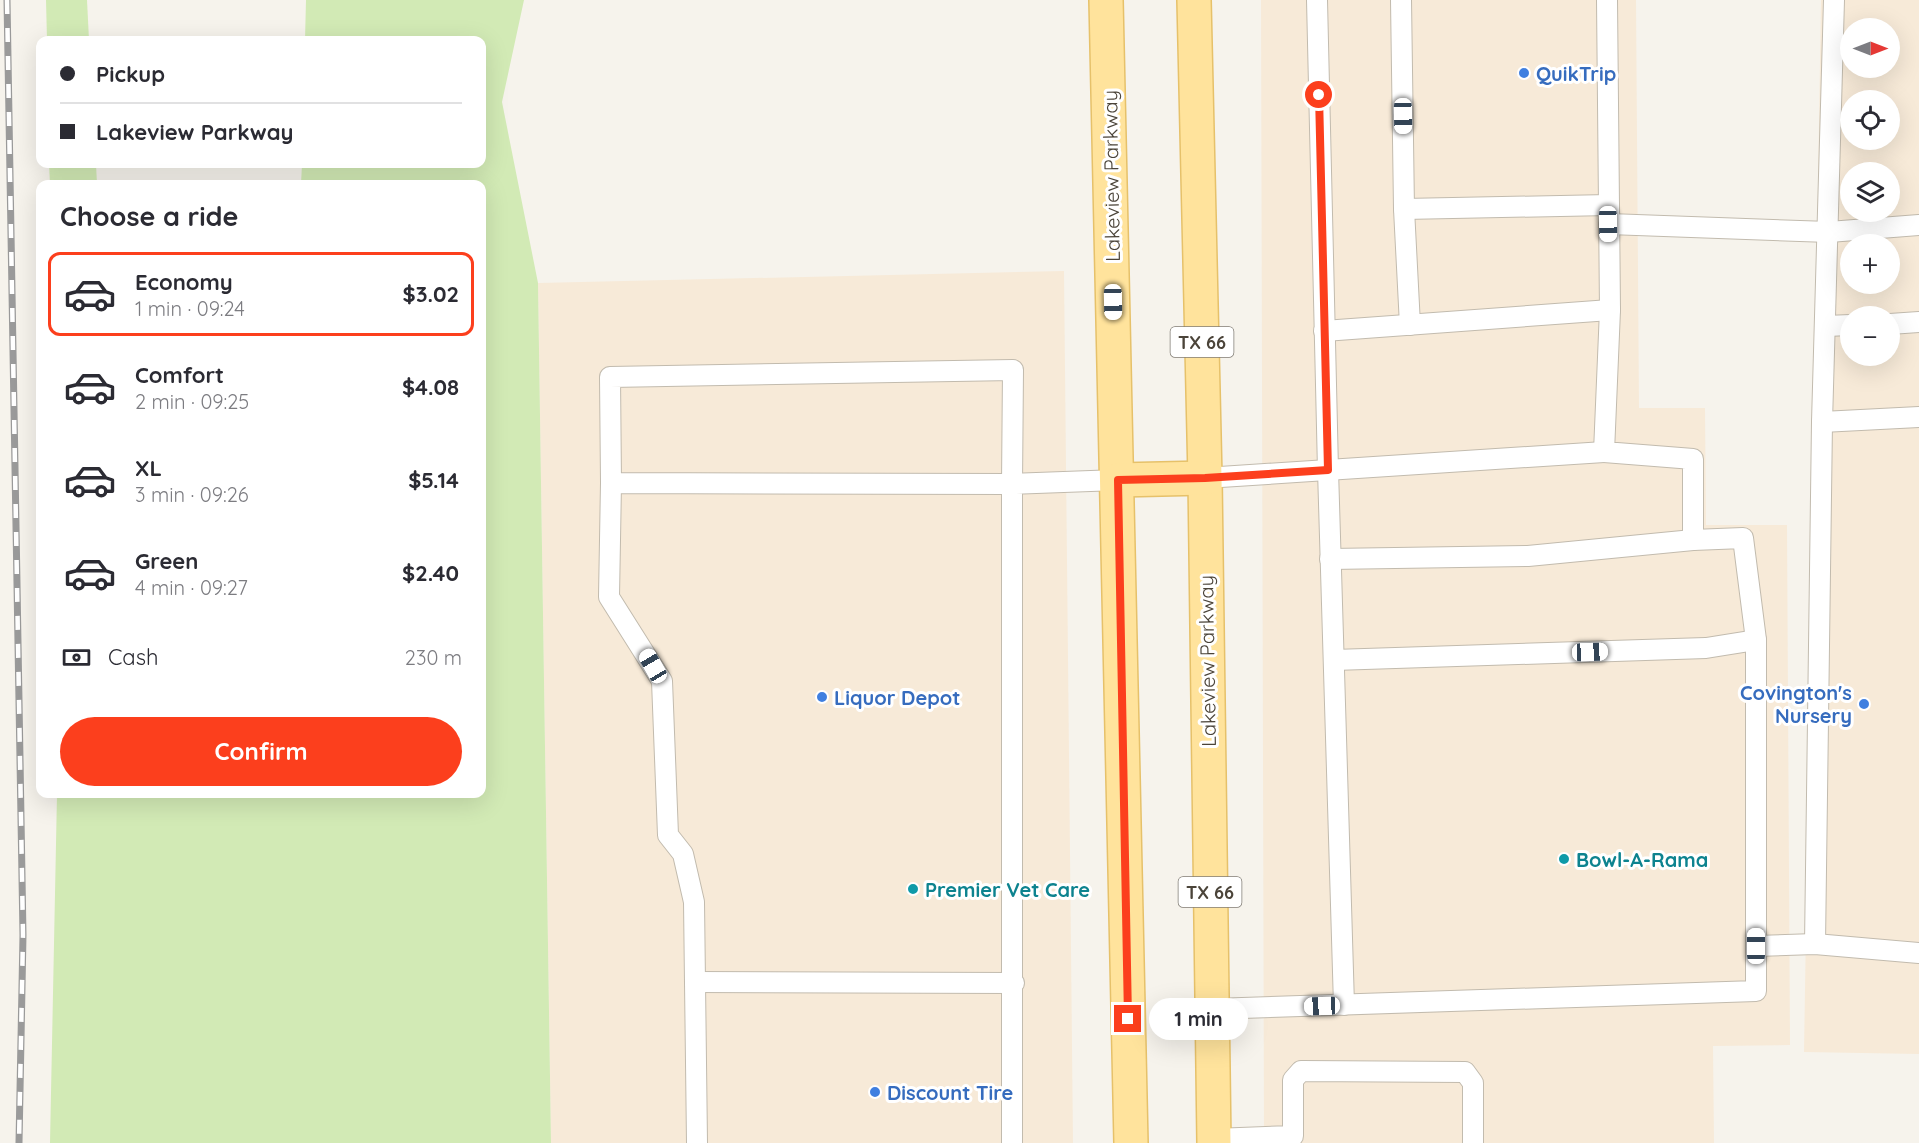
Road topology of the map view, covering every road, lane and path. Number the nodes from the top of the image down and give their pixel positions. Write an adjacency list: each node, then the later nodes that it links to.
1 (1106, 0): 23 (main road, Lakeview Parkway)
2 (1194, 0): 22 (main road, Lakeview Parkway / TX 66)
3 (1317, 0): 17 (lane)
4 (1401, 0): 7 (lane)
5 (1607, 0): 8 (lane)
6 (1834, 0): 10 (lane)
7 (1404, 209): 8 (lane); 14 (lane)
8 (1608, 214): 10 (lane); 11 (lane)
9 (1919, 225): 10 (lane)
10 (1828, 232): 16 (lane)
11 (1610, 310): 14 (lane); 20 (lane)
12 (1919, 322): 13 (lane)
13 (1900, 323)
14 (1410, 325): 17 (lane)
15 (1840, 325): 16 (lane)
16 (1826, 326): 19 (lane)
17 (1324, 331): 21 (lane)
18 (1919, 417): 19 (lane)
19 (1822, 422): 30 (lane)
20 (1604, 452): 21 (lane); 26 (lane)
21 (1328, 470): 22 (lane); 27 (lane)
22 (1205, 478): 23 (main road); 36 (main road, Lakeview Parkway / TX 66)
23 (1118, 480): 25 (lane); 41 (main road, Lakeview Parkway)
24 (611, 483): 25 (lane); 25 (lane); 33 (lane)
25 (1012, 484): 34 (lane)
26 (1693, 540): 27 (lane); 28 (lane)
27 (1330, 559): 29 (lane)
28 (1756, 640): 29 (lane); 31 (lane)
29 (1334, 660): 35 (lane)
30 (1815, 944): 31 (lane); 32 (lane)
31 (1756, 946): 35 (lane)
32 (1919, 953)
33 (695, 982): 34 (lane); 39 (lane)
34 (1014, 983): 40 (lane)
35 (1344, 1005): 36 (lane)
36 (1212, 1009): 38 (main road, Lakeview Parkway / TX 66)
37 (1293, 1139): 38 (lane); 42 (lane)
38 (1214, 1141)
39 (697, 1143)
40 (1012, 1143)
41 (1131, 1143)
42 (1473, 1143)

